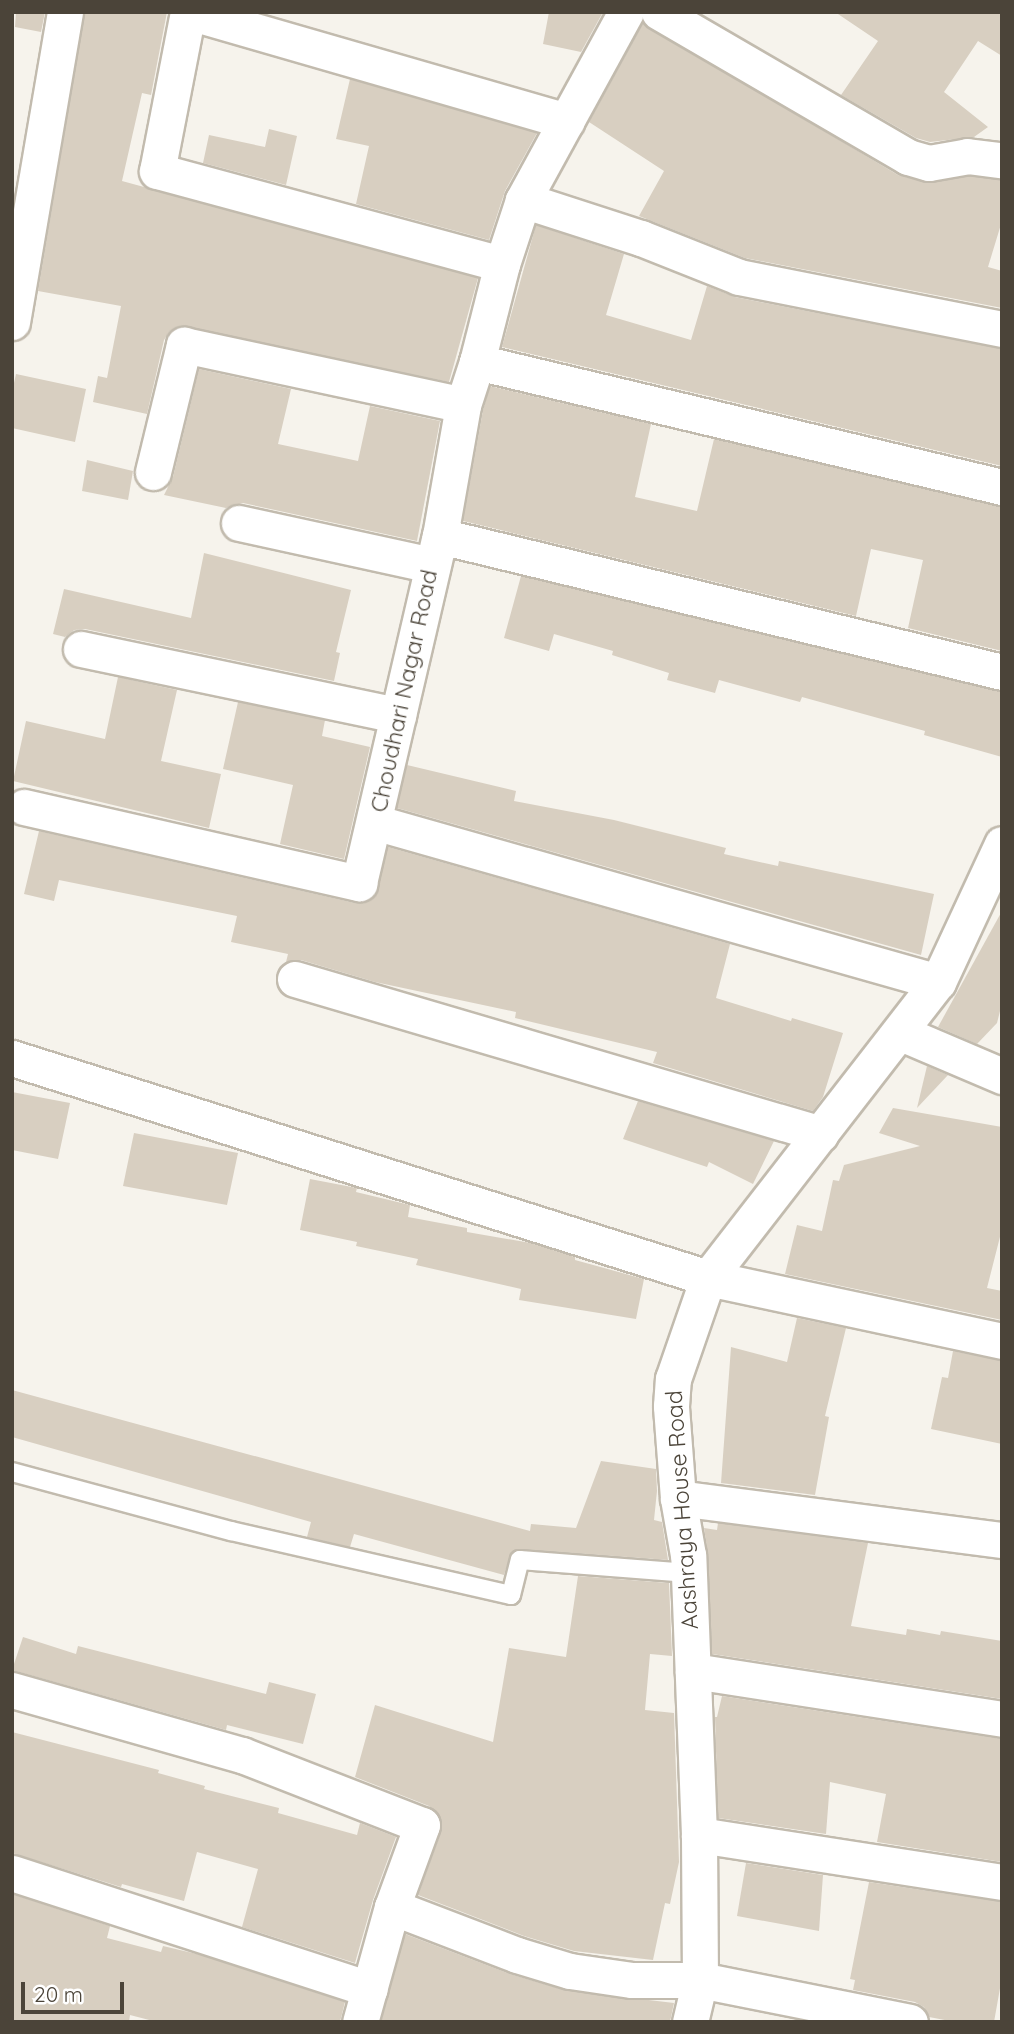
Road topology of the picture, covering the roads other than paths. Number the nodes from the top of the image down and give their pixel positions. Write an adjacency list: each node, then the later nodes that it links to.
1 (65, 12): 6 (street)
2 (188, 12): 5 (street); 9 (street)
3 (626, 12): 5 (street, Choudhari Nagar Road)
4 (659, 12): 7 (street)
5 (567, 121): 8 (street, Choudhari Nagar Road)
6 (26, 159): 10 (street)
7 (1002, 160)
8 (523, 200): 9 (street, Choudhari Nagar Road); 11 (street)
9 (502, 264): 12 (street, Choudhari Nagar Road)
10 (12, 322)
11 (1002, 329)
12 (477, 362): 13 (street, Choudhari Nagar Road); 15 (street)
13 (463, 405): 14 (street); 17 (street, Choudhari Nagar Road)
14 (153, 472)
15 (1002, 487)
16 (239, 523): 17 (street)
17 (436, 550): 19 (street); 20 (street, Choudhari Nagar Road)
18 (81, 649): 20 (street)
19 (1002, 672)
20 (398, 715): 22 (street, Choudhari Nagar Road)
21 (24, 807): 22 (street)
22 (374, 822): 25 (street, Choudhari Nagar Road)
23 (1002, 844): 25 (street, Aashraya House Road)
24 (295, 979): 29 (street)
25 (938, 982): 26 (street, Aashraya House Road)
26 (901, 1033): 28 (street); 29 (street, Aashraya House Road)
27 (12, 1058): 30 (street)
28 (1002, 1076)
29 (821, 1134): 30 (street, Aashraya House Road)
30 (708, 1279): 31 (street); 33 (street, Aashraya House Road)
31 (1002, 1341)
32 (12, 1472): 35 (lane)
33 (678, 1498): 34 (street); 35 (street, Aashraya House Road)
34 (1002, 1540)
35 (688, 1573): 36 (street, Aashraya House Road)
36 (693, 1671): 38 (street); 39 (street, Aashraya House Road)
37 (12, 1690): 42 (street)
38 (1002, 1719)
39 (699, 1835): 41 (street); 43 (street, Aashraya House Road)
40 (12, 1873): 44 (street)
41 (1002, 1882)
42 (392, 1907): 43 (street); 44 (street)
43 (700, 1980): 46 (street, Aashraya House Road); 47 (street)
44 (370, 1989): 45 (street)
45 (360, 2022)
46 (690, 2022)
47 (910, 2022)

